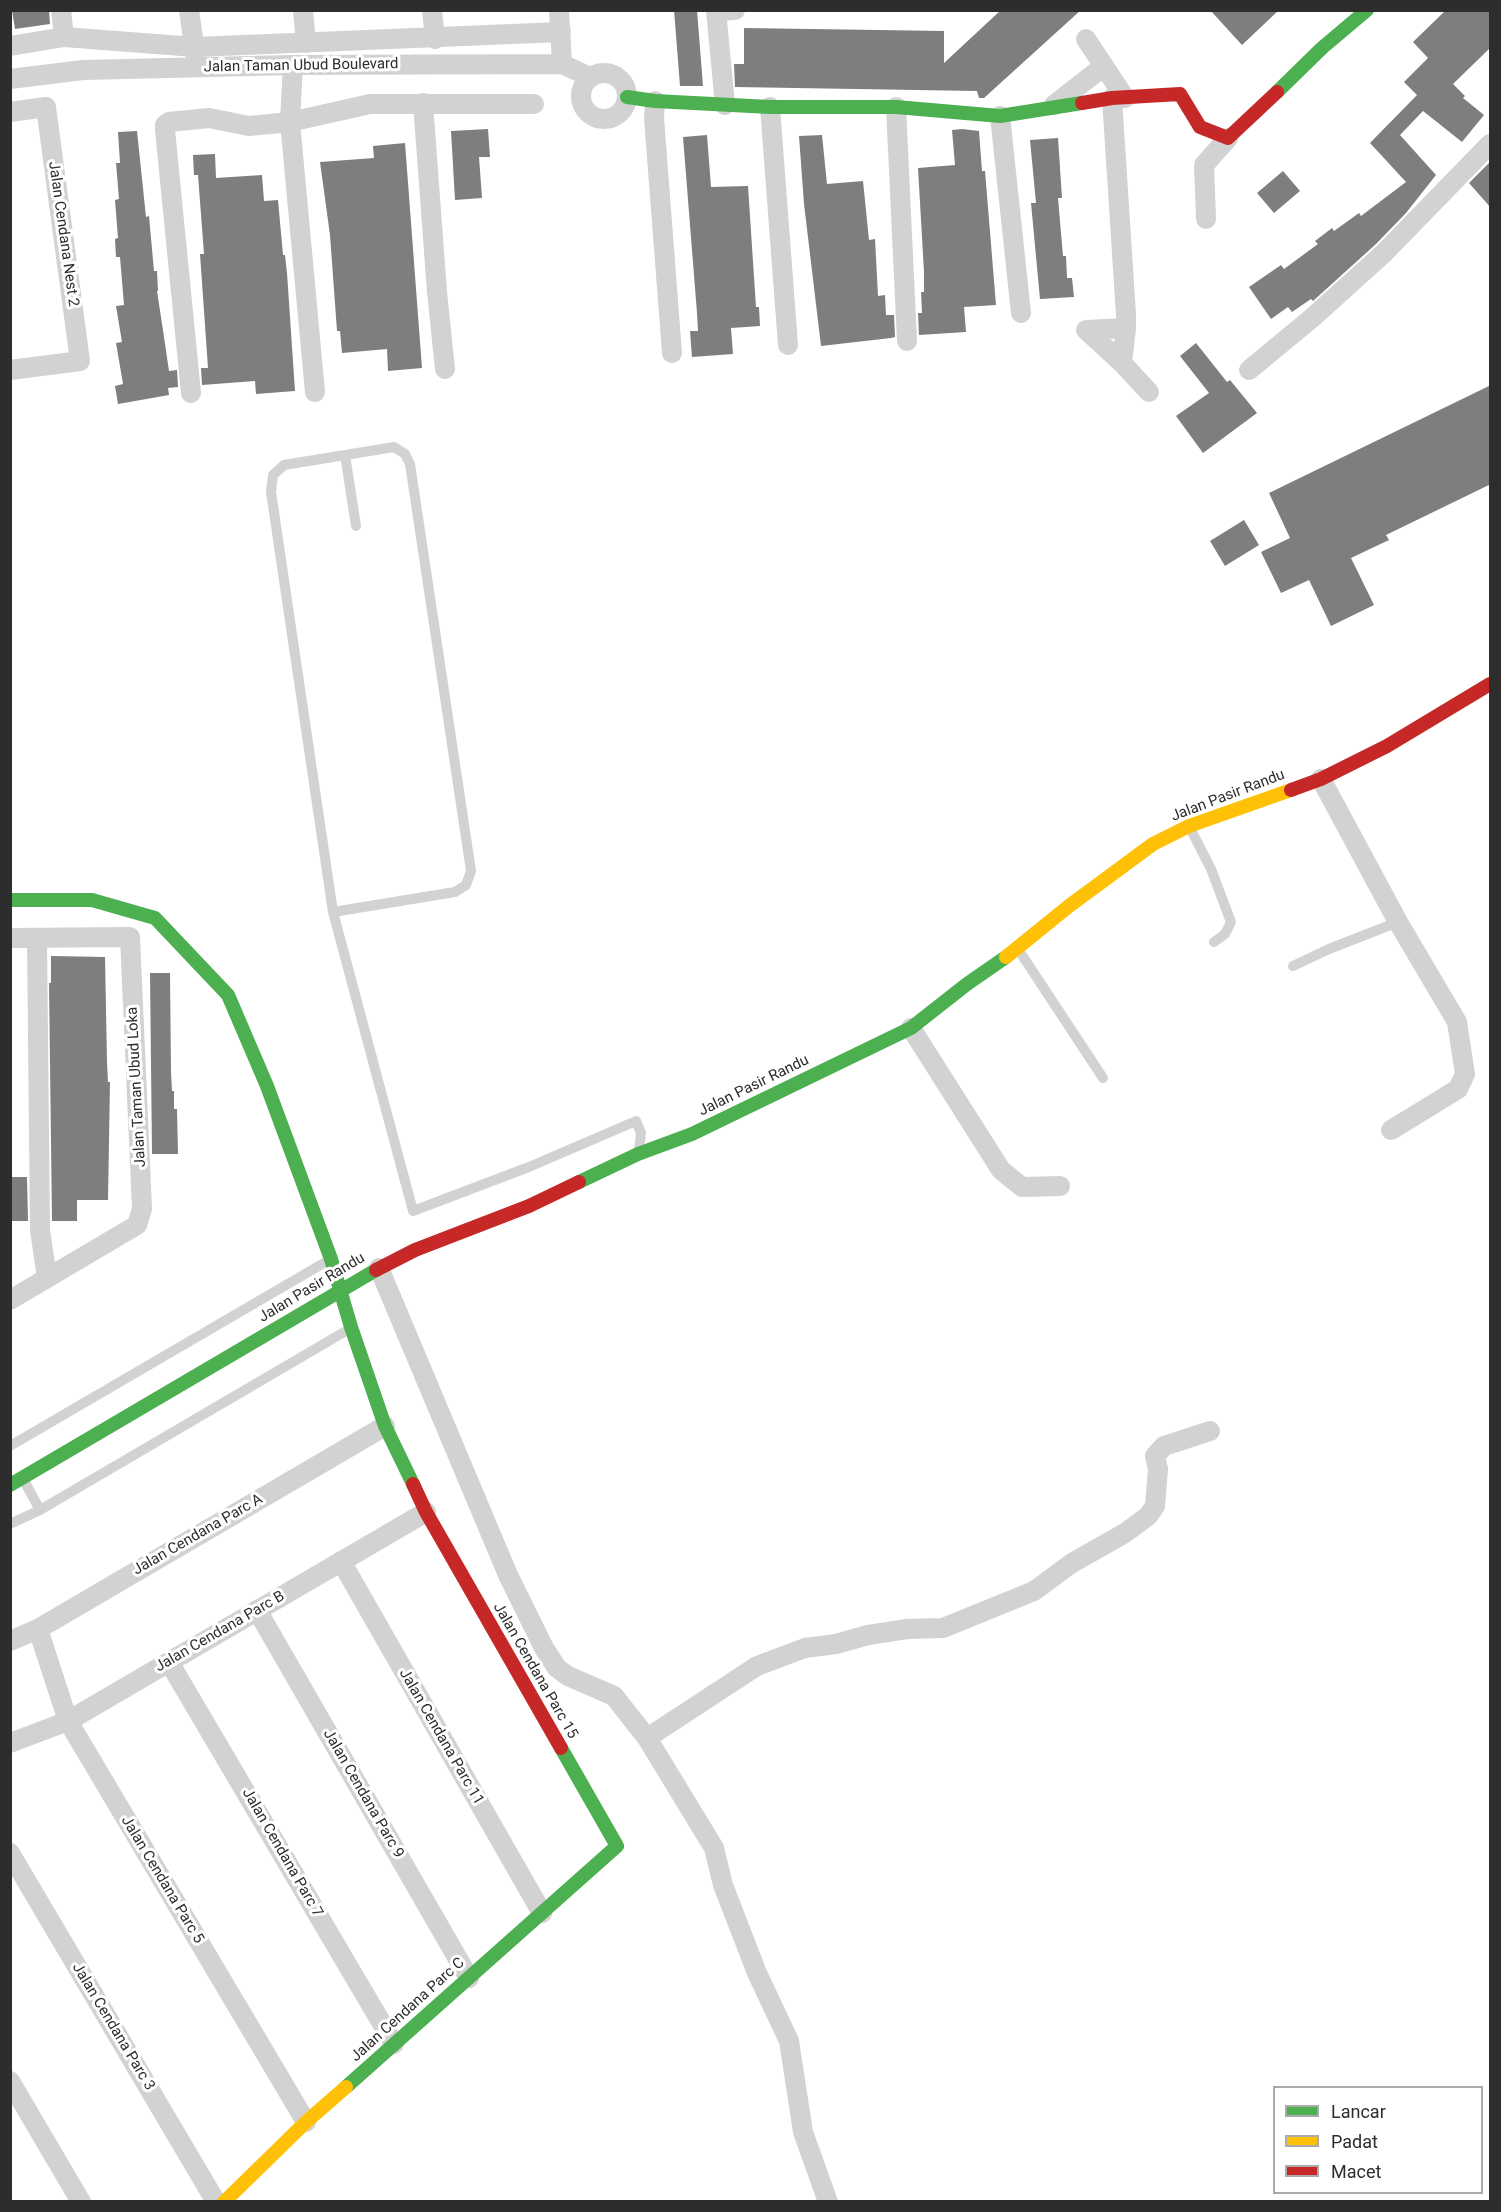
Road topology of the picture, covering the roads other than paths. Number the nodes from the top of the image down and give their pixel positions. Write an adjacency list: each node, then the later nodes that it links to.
1 (61, 10): 10 (street)
2 (189, 10): 15 (street)
3 (303, 10): 13 (street)
4 (432, 10): 11 (street)
5 (559, 10): 9 (street)
6 (735, 10): 8 (street)
7 (1367, 10): 35 (street)
8 (716, 11): 27 (street)
9 (561, 32): 11 (street); 16 (street)
10 (64, 37): 14 (street); 15 (street)
11 (435, 39): 13 (street)
12 (1086, 39): 18 (street)
13 (306, 43): 15 (street)
14 (10, 46)
15 (195, 47): 19 (street)
16 (562, 64): 17 (street, Jalan Taman Ubud Boulevard); 20 (street, Jalan Taman Ubud Boulevard)
17 (293, 65): 19 (street, Jalan Taman Ubud Boulevard); 33 (street)
18 (1104, 66): 23 (street); 30 (street)
19 (197, 68): 21 (street, Jalan Taman Ubud Boulevard)
20 (590, 77): 22 (street); 22 (street)
21 (10, 79)
22 (627, 97): 24 (street)
23 (1119, 98): 30 (street); 34 (street); 40 (street)
24 (655, 101): 27 (street); 43 (street)
25 (423, 104): 26 (street); 33 (street); 45 (street)
26 (534, 105)
27 (725, 105): 28 (street)
28 (770, 107): 29 (street); 42 (street)
29 (896, 107): 32 (street); 41 (street)
30 (1051, 108): 32 (street)
31 (10, 112): 46 (street, Jalan Cendana Nest 2)
32 (1000, 116): 39 (street)
33 (290, 122): 48 (street); 50 (street)
34 (1200, 127): 35 (street); 37 (street)
35 (1228, 138): 37 (street)
36 (1491, 144): 47 (street)
37 (1204, 165): 38 (street)
38 (1206, 219)
39 (1021, 313)
40 (1126, 328): 44 (street); 44 (street)
41 (907, 341)
42 (788, 345)
43 (672, 353)
44 (1122, 363): 49 (street)
45 (445, 369)
46 (10, 370)
47 (1249, 370)
48 (315, 392)
49 (1149, 392)
50 (191, 393)
51 (345, 455): 52 (lane); 57 (lane); 57 (lane)
52 (356, 525)
53 (1491, 684): 54 (street, Jalan Pasir Randu)
54 (1321, 779): 55 (street, Jalan Pasir Randu); 58 (street)
55 (1189, 826): 61 (lane); 62 (street, Jalan Pasir Randu)
56 (10, 900): 69 (street, Jalan Cendana Parc 15)
57 (333, 912): 67 (lane)
58 (1398, 922): 63 (lane); 66 (street)
59 (10, 938): 60 (street, Jalan Taman Ubud Loka)
60 (37, 939): 71 (street); 71 (street, Jalan Taman Ubud Loka)
61 (1214, 942)
62 (1018, 949): 64 (street, Jalan Pasir Randu); 65 (lane)
63 (1293, 966)
64 (911, 1028): 67 (street, Jalan Pasir Randu); 68 (street)
65 (1103, 1078)
66 (1391, 1130)
67 (638, 1155): 70 (street, Jalan Pasir Randu)
68 (1060, 1186)
69 (331, 1259): 72 (street, Jalan Cendana Parc 15); 77 (lane)
70 (379, 1268): 72 (street, Jalan Pasir Randu); 88 (street)
71 (47, 1278): 73 (street, Jalan Taman Ubud Loka)
72 (341, 1291): 74 (street, Jalan Cendana Parc 15); 78 (street, Jalan Pasir Randu)
73 (10, 1300)
74 (351, 1327): 75 (street, Jalan Cendana Parc 15); 79 (lane)
75 (385, 1426): 80 (street, Jalan Cendana Parc 15); 84 (street, Jalan Cendana Parc A)
76 (1210, 1431): 88 (street)
77 (10, 1446)
78 (17, 1482): 79 (lane)
79 (40, 1510): 81 (lane)
80 (426, 1512): 82 (street, Jalan Cendana Parc B); 90 (street, Jalan Cendana Parc 15)
81 (10, 1524)
82 (341, 1561): 83 (street, Jalan Cendana Parc B); 92 (street, Jalan Cendana Parc 11)
83 (257, 1610): 86 (street, Jalan Cendana Parc B); 93 (street, Jalan Cendana Parc 9)
84 (39, 1629): 85 (street, Jalan Cendana Parc A); 87 (street, Jalan Cendana Parc 5)
85 (10, 1641)
86 (169, 1662): 87 (street, Jalan Cendana Parc B); 94 (street, Jalan Cendana Parc 7)
87 (68, 1721): 89 (street, Jalan Cendana Parc B); 96 (street, Jalan Cendana Parc 5)
88 (647, 1738): 100 (street)
89 (10, 1743)
90 (617, 1846): 92 (street, Jalan Cendana Parc C)
91 (10, 1853): 98 (street, Jalan Cendana Parc 3)
92 (542, 1913): 93 (street, Jalan Cendana Parc C)
93 (469, 1977): 94 (street, Jalan Cendana Parc C)
94 (394, 2044): 96 (street, Jalan Cendana Parc C)
95 (10, 2081): 97 (street)
96 (306, 2122): 99 (street, Jalan Cendana Parc C)
97 (81, 2202)
98 (216, 2202)
99 (225, 2202)
100 (828, 2202)

